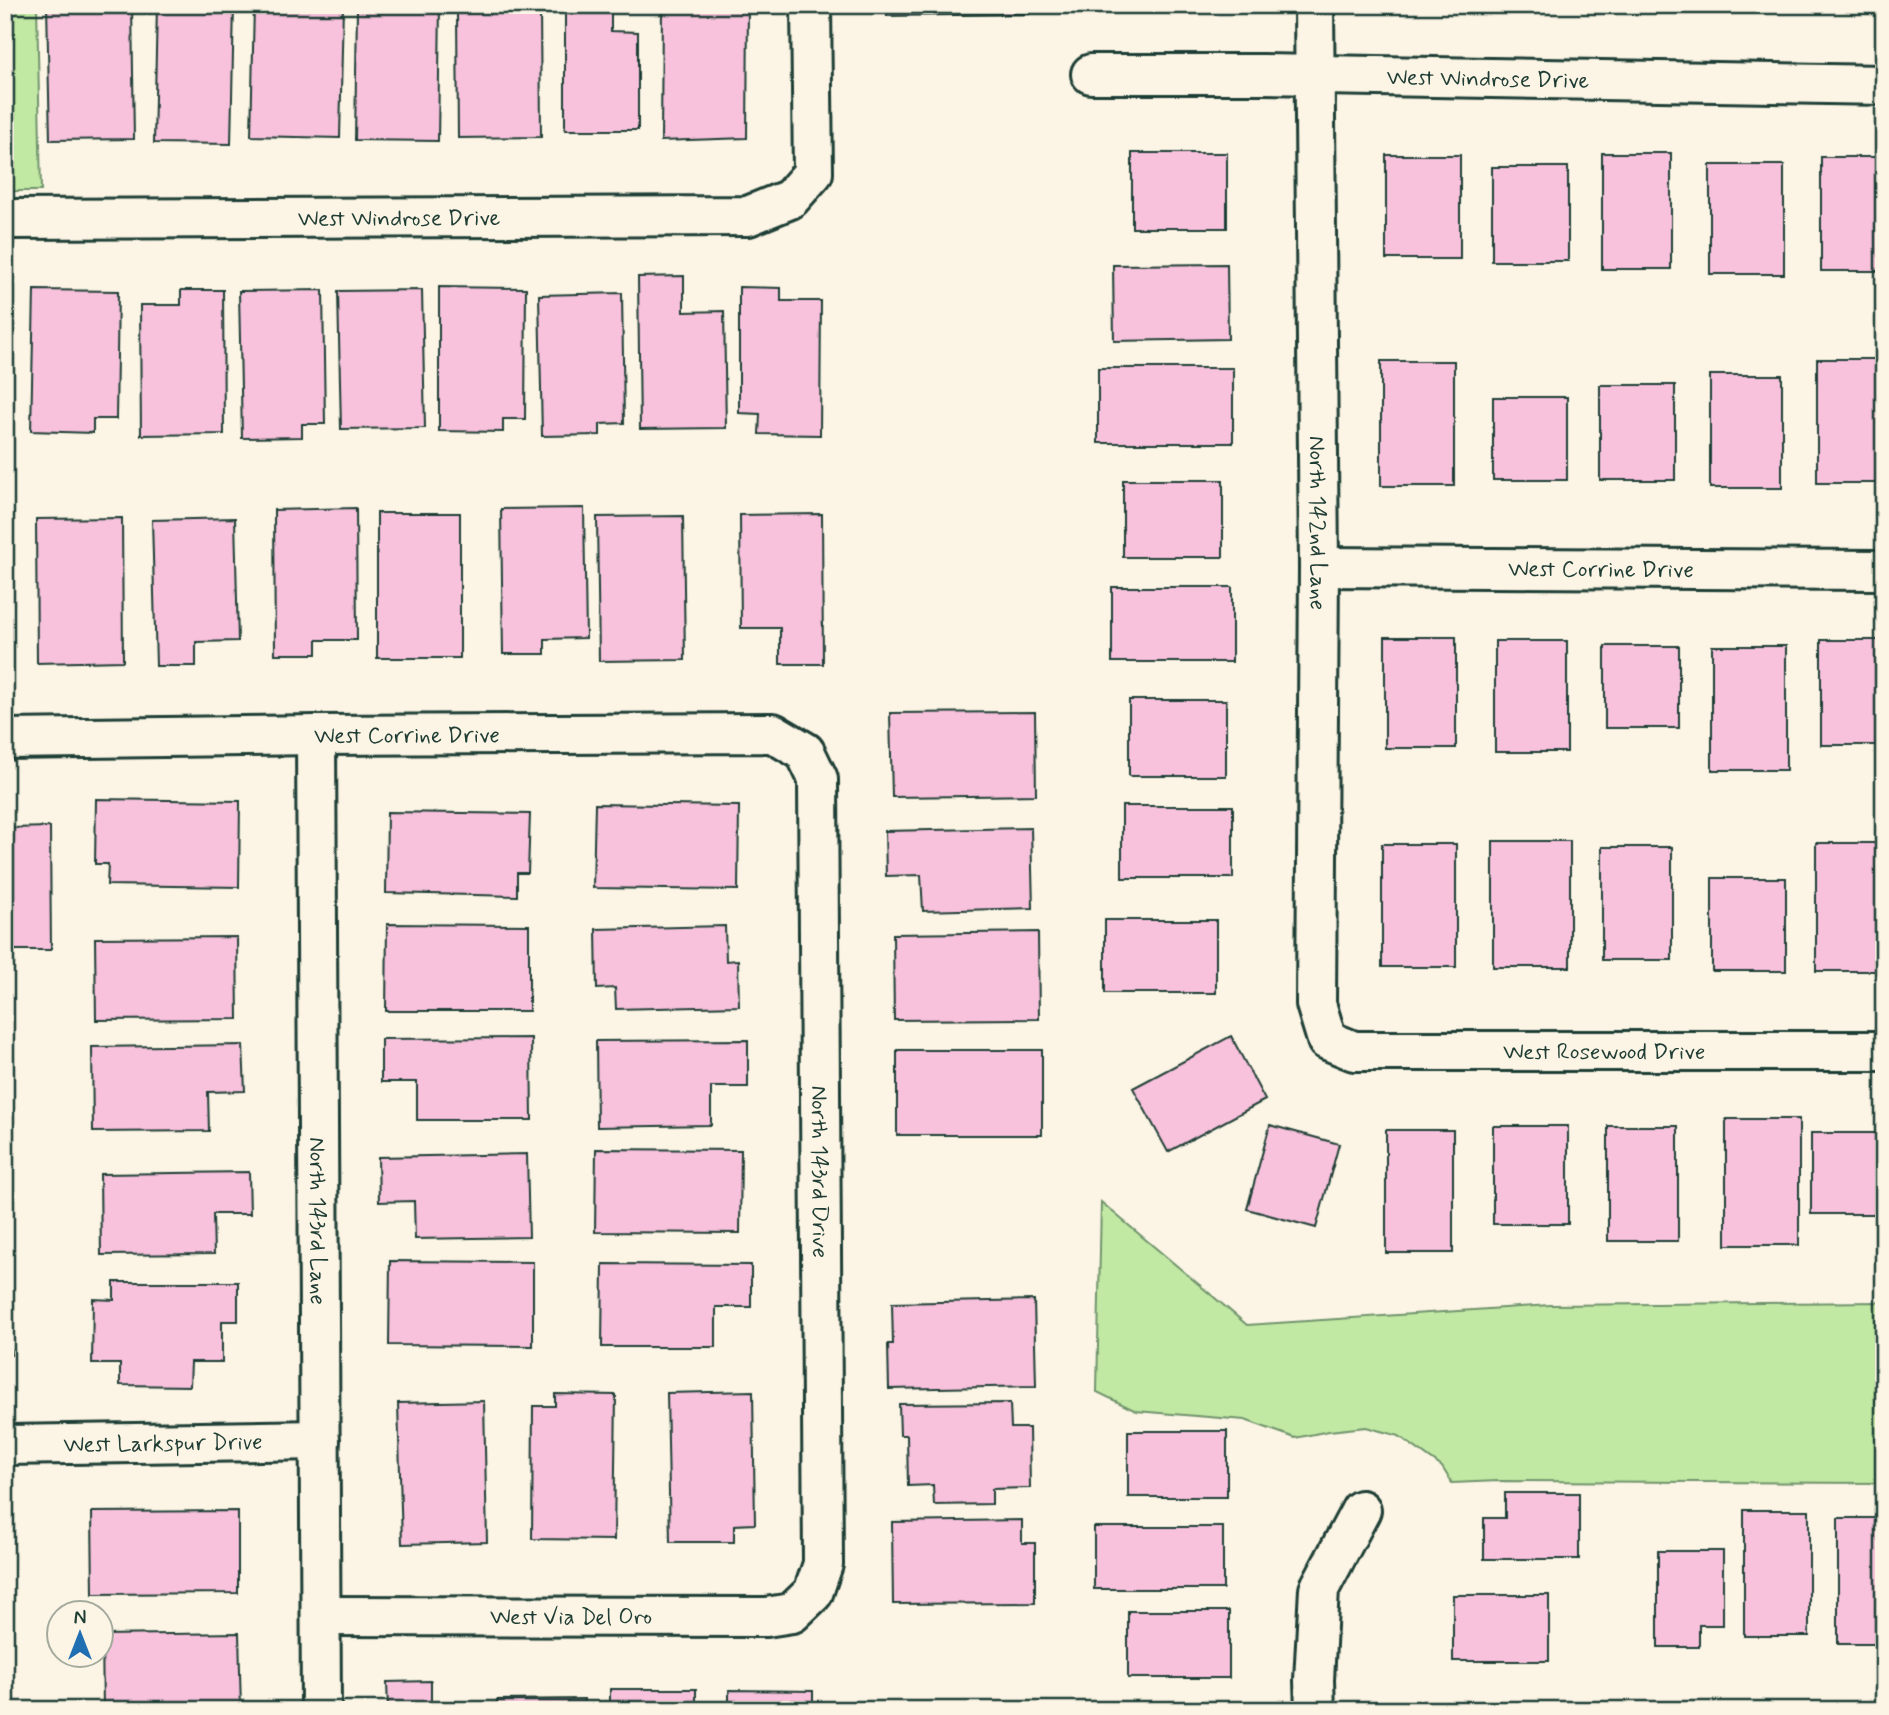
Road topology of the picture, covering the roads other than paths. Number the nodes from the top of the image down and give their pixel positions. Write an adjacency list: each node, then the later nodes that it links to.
1 (811, 5): 6 (street, West Windrose Drive)
2 (1314, 5): 4 (street, North 142nd Lane)
3 (1091, 74): 4 (street, West Windrose Drive)
4 (1314, 76): 5 (street, West Windrose Drive); 7 (street, North 142nd Lane)
5 (1884, 85)
6 (5, 219)
7 (1319, 567): 8 (street, West Corrine Drive); 12 (street, North 142nd Lane)
8 (1884, 570)
9 (316, 735): 10 (street, West Corrine Drive); 11 (street, West Corrine Drive); 14 (street, North 143rd Lane)
10 (5, 739)
11 (806, 752): 17 (street, North 143rd Drive)
12 (1326, 1040): 13 (street, West Rosewood Drive)
13 (1884, 1051)
14 (320, 1440): 15 (street, West Larkspur Drive); 18 (street, North 143rd Lane)
15 (5, 1445)
16 (1361, 1510): 20 (street)
17 (813, 1593): 18 (street, West Via Del Oro)
18 (321, 1616): 19 (street, North 143rd Lane)
19 (321, 1710)
20 (1315, 1710)

